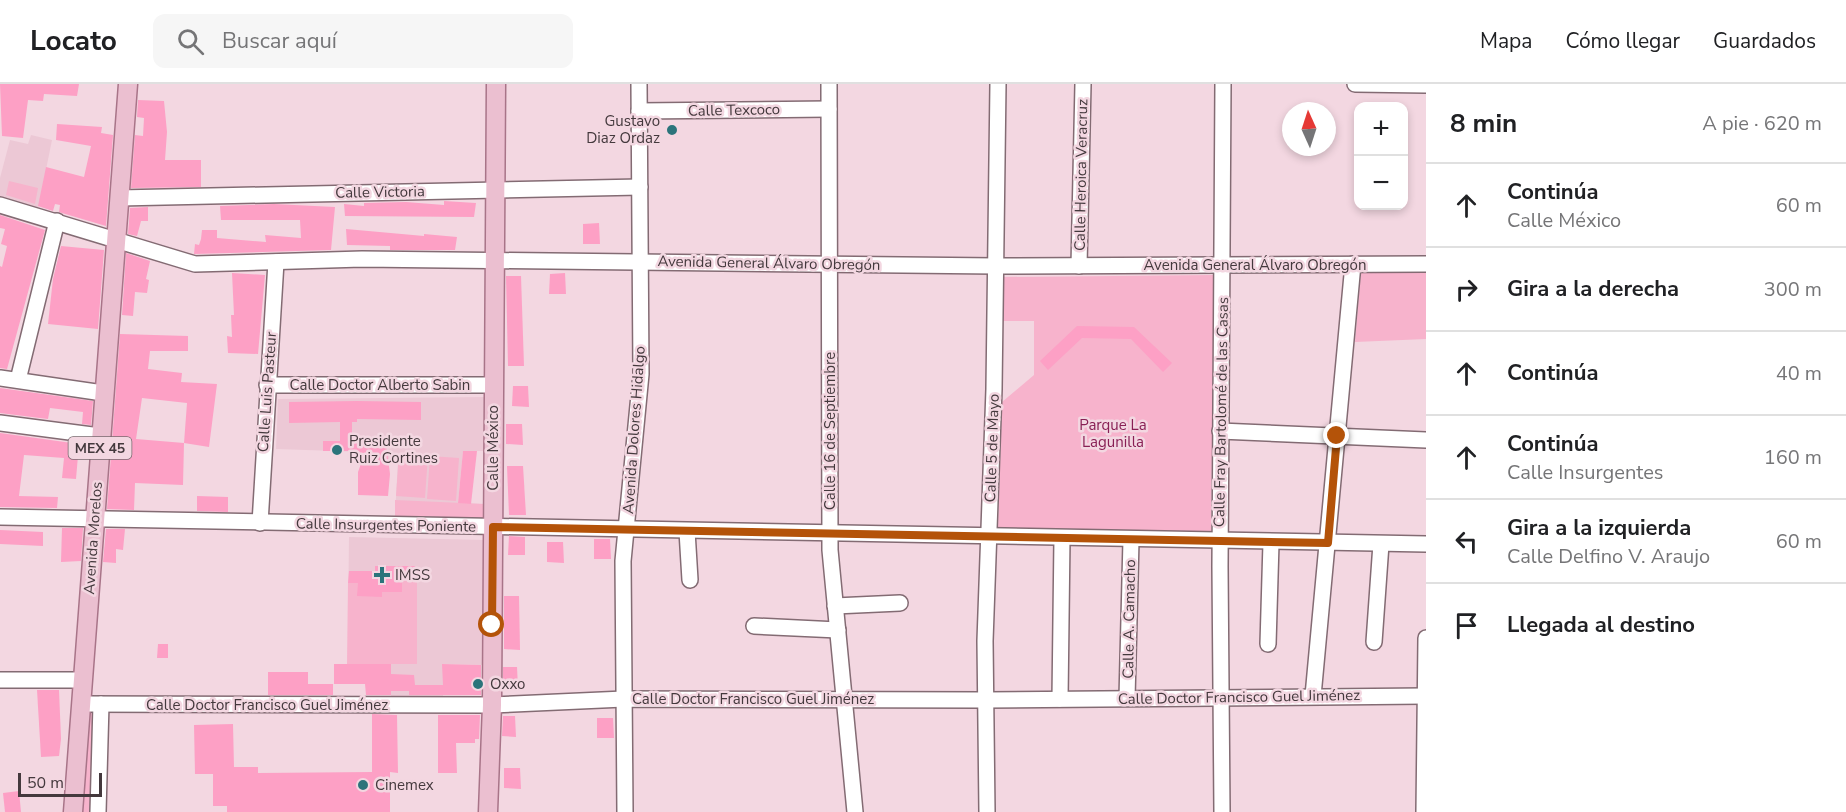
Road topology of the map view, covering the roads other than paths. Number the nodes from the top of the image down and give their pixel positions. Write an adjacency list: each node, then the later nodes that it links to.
1 (128, 84): 14 (main road, Avenida Morelos / MEX 45)
2 (496, 84): 13 (main road, Calle México)
3 (639, 84): 11 (street, Avenida Dolores Hidalgo)
4 (829, 84): 10 (street, Calle 16 de Septiembre)
5 (998, 84): 24 (street, Calle 5 de Mayo)
6 (1083, 84): 25 (street, Calle Heroica Veracruz)
7 (1223, 84): 26 (street, Calle Fray Bartolomé de las Casas)
8 (1355, 84): 9 (street)
9 (1426, 86)
10 (829, 109): 11 (street, Calle Texcoco); 21 (street, Calle 16 de Septiembre)
11 (639, 111): 12 (street, Avenida Dolores Hidalgo)
12 (640, 187): 13 (street, Calle Victoria); 20 (street, Avenida Dolores Hidalgo)
13 (496, 189): 14 (street, Calle Victoria); 18 (main road, Calle México)
14 (119, 198): 17 (main road, Avenida Morelos / MEX 45)
15 (0, 205): 16 (street, Avenida General Álvaro Obregón)
16 (57, 221): 17 (street, Avenida General Álvaro Obregón); 28 (street)
17 (116, 239): 19 (street, Avenida General Álvaro Obregón); 31 (main road, Avenida Morelos / MEX 45)
18 (495, 259): 19 (street, Avenida General Álvaro Obregón); 20 (street, Avenida General Álvaro Obregón); 30 (main road, Calle México)
19 (276, 262): 29 (street, Calle Luis Pasteur)
20 (640, 262): 21 (street, Avenida General Álvaro Obregón); 41 (street, Avenida Dolores Hidalgo)
21 (830, 264): 24 (street, Avenida General Álvaro Obregón); 43 (street, Calle 16 de Septiembre)
22 (1353, 264): 23 (street, Avenida General Álvaro Obregón); 26 (street, Avenida General Álvaro Obregón); 35 (street)
23 (1426, 264)
24 (996, 266): 25 (street, Avenida General Álvaro Obregón); 44 (street, Calle 5 de Mayo)
25 (1079, 266): 26 (street, Avenida General Álvaro Obregón)
26 (1223, 266): 33 (street, Calle Fray Bartolomé de las Casas)
27 (0, 378): 28 (street)
28 (18, 380): 31 (street)
29 (267, 385): 30 (street, Calle Doctor Alberto Sabin); 39 (street, Calle Luis Pasteur)
30 (494, 385): 40 (main road, Calle México)
31 (103, 393): 34 (main road, Avenida Morelos / MEX 45)
32 (0, 423): 34 (street)
33 (1220, 431): 35 (street); 47 (street, Calle Fray Bartolomé de las Casas)
34 (100, 436): 38 (main road, Avenida Morelos / MEX 45)
35 (1337, 436): 36 (street); 49 (street)
36 (1426, 440)
37 (0, 517): 38 (street, Calle Insurgentes Poniente)
38 (95, 519): 39 (street, Calle Insurgentes Poniente); 61 (main road, Avenida Morelos / MEX 45)
39 (260, 523): 40 (street, Calle Insurgentes Poniente)
40 (493, 527): 41 (street, Calle Insurgentes Poniente); 72 (main road, Calle México)
41 (626, 529): 42 (street, Calle Insurgentes Poniente); 66 (street, Avenida Dolores Hidalgo)
42 (687, 531): 43 (street, Calle Insurgentes Poniente); 52 (street)
43 (830, 534): 44 (street, Calle Insurgentes Poniente); 54 (street, Calle 16 de Septiembre)
44 (988, 537): 45 (street, Calle Insurgentes Poniente); 69 (street, Calle 5 de Mayo)
45 (1062, 538): 46 (street, Calle Insurgentes Poniente); 67 (street)
46 (1131, 540): 47 (street, Calle Insurgentes Poniente); 64 (street, Calle A. Camacho)
47 (1220, 542): 48 (street, Calle Insurgentes Poniente); 65 (street, Calle Fray Bartolomé de las Casas)
48 (1271, 543): 49 (street, Calle Insurgentes Poniente); 58 (street)
49 (1328, 543): 50 (street, Calle Insurgentes Poniente); 62 (street)
50 (1381, 544): 51 (street, Calle Insurgentes Poniente); 57 (street)
51 (1426, 544)
52 (690, 580)
53 (900, 603): 54 (street)
54 (835, 606): 56 (street, Calle 16 de Septiembre)
55 (754, 626): 56 (street)
56 (838, 630): 68 (street, Calle 16 de Septiembre)
57 (1374, 642)
58 (1268, 644)
59 (1426, 647): 63 (street)
60 (0, 680): 61 (street)
61 (83, 680): 70 (main road, Avenida Morelos / MEX 45)
62 (1313, 696): 63 (street, Calle Doctor Francisco Guel Jiménez); 65 (street, Calle Doctor Francisco Guel Jiménez)
63 (1425, 696): 73 (street)
64 (1127, 698): 65 (street, Calle Doctor Francisco Guel Jiménez); 67 (street, Calle Doctor Francisco Guel Jiménez)
65 (1221, 698): 80 (street, Calle Fray Bartolomé de las Casas)
66 (624, 699): 68 (street, Calle Doctor Francisco Guel Jiménez); 72 (street, Calle Doctor Francisco Guel Jiménez); 77 (street, Avenida Dolores Hidalgo)
67 (1060, 699): 69 (street, Calle Doctor Francisco Guel Jiménez)
68 (844, 700): 69 (street, Calle Doctor Francisco Guel Jiménez); 78 (street, Calle 16 de Septiembre)
69 (986, 700): 79 (street, Calle 5 de Mayo)
70 (82, 704): 71 (street, Calle Doctor Francisco Guel Jiménez); 74 (main road, Avenida Morelos / MEX 45)
71 (101, 704): 72 (street, Calle Doctor Francisco Guel Jiménez); 75 (street)
72 (492, 705): 76 (main road, Calle México)
73 (1425, 732): 81 (street)
74 (73, 812)
75 (98, 812)
76 (488, 812)
77 (625, 812)
78 (855, 812)
79 (987, 812)
80 (1222, 812)
81 (1424, 812)

